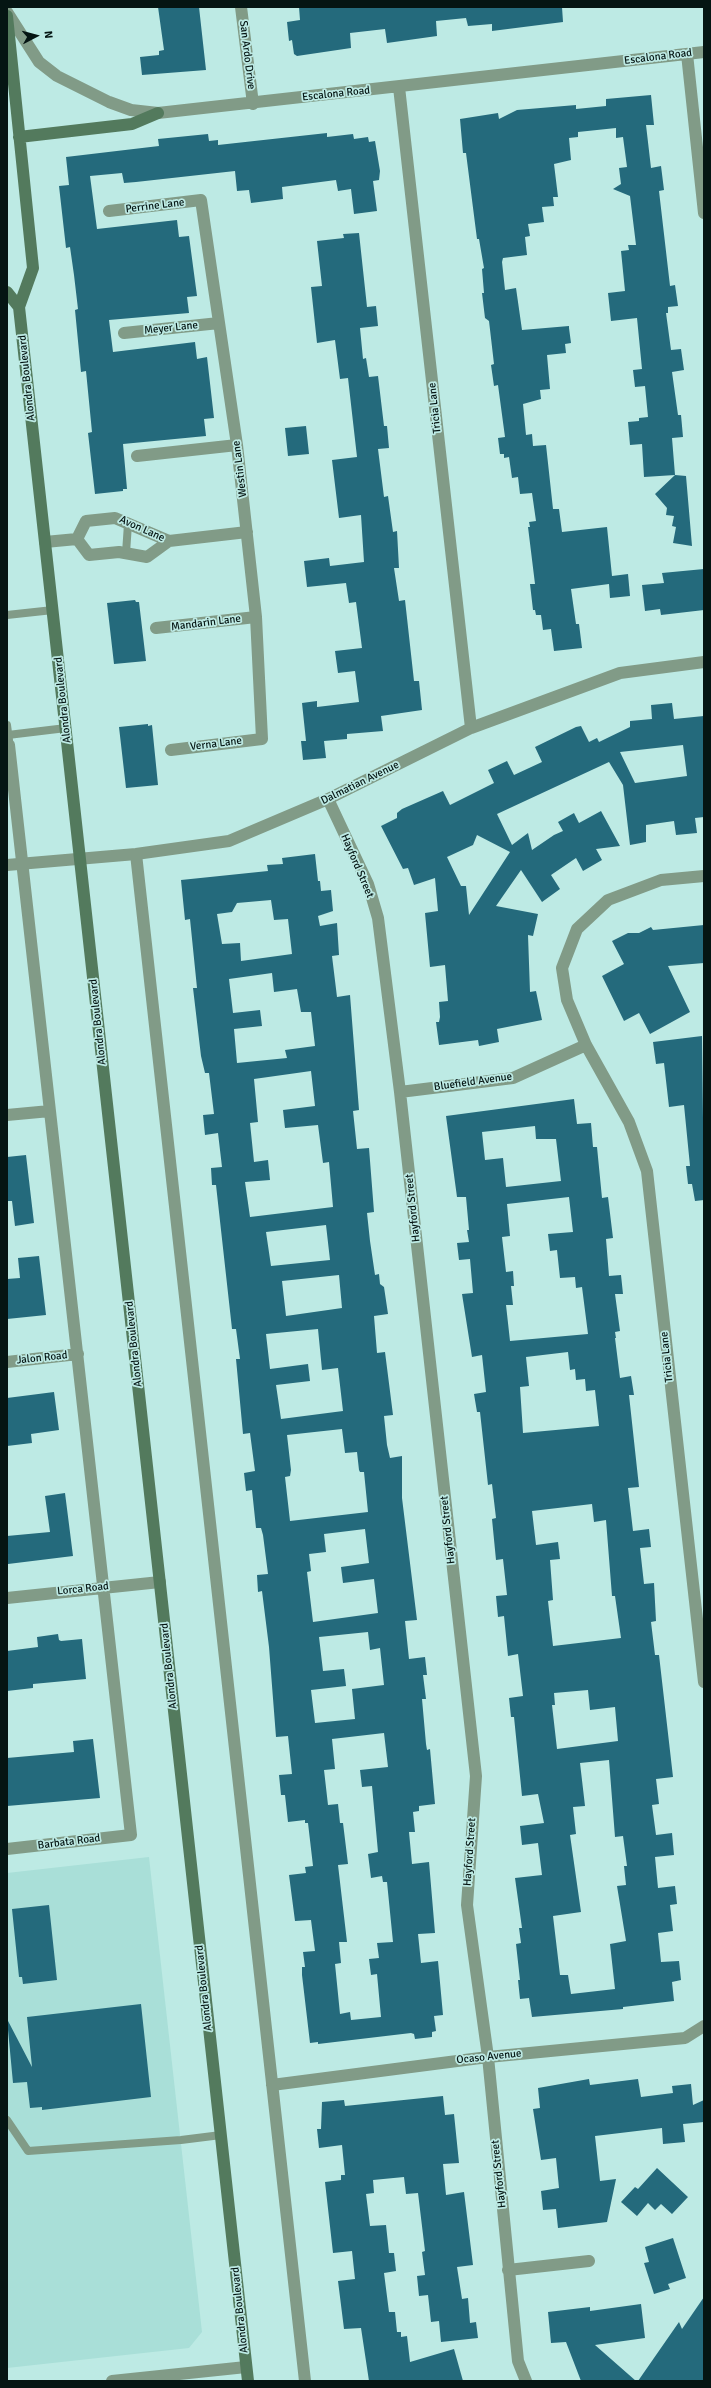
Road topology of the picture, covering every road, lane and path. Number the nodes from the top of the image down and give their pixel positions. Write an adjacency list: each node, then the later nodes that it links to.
1 (8, 7): 3 (main road)
2 (241, 7): 8 (street, San Ardo Drive)
3 (7, 11): 9 (street, Escalona Road)
4 (7, 16): 10 (main road, Alondra Boulevard)
5 (704, 52): 6 (street, Escalona Road)
6 (687, 54): 7 (street, Escalona Road); 13 (street)
7 (398, 87): 8 (street, Escalona Road); 33 (street, Tricia Lane)
8 (253, 104): 9 (street, Escalona Road)
9 (158, 113): 10 (main road)
10 (19, 137): 15 (main road, Alondra Boulevard)
11 (201, 200): 12 (street, Perrine Lane); 16 (street, Westin Lane)
12 (109, 211)
13 (704, 214)
14 (7, 292): 15 (main road)
15 (19, 307): 23 (main road, Alondra Boulevard)
16 (219, 323): 17 (street, Meyer Lane); 18 (street, Westin Lane)
17 (124, 334)
18 (237, 445): 19 (street); 21 (street, Westin Lane)
19 (137, 456)
20 (128, 524): 22 (street, Avon Lane); 24 (street, Avon Lane); 25 (lane)
21 (247, 532): 24 (street, Avon Lane); 28 (street, Westin Lane)
22 (77, 539): 23 (street); 25 (street, Avon Lane)
23 (45, 542): 26 (main road, Alondra Boulevard)
24 (169, 542): 25 (street, Avon Lane)
25 (126, 553)
26 (53, 610): 27 (lane); 32 (main road, Alondra Boulevard)
27 (7, 615)
28 (256, 617): 29 (street, Mandarin Lane); 34 (street, Westin Lane)
29 (156, 628)
30 (704, 662): 33 (street, Dalmatian Avenue)
31 (7, 725): 35 (lane)
32 (66, 728): 35 (lane); 39 (main road, Alondra Boulevard)
33 (472, 728): 37 (street, Dalmatian Avenue)
34 (262, 739): 36 (street, Verna Lane)
35 (9, 740): 40 (street)
36 (171, 750)
37 (328, 800): 38 (street, Dalmatian Avenue); 44 (street, Hayford Street)
38 (136, 854): 39 (street, Dalmatian Avenue); 56 (street)
39 (80, 859): 40 (street, Dalmatian Avenue); 49 (main road, Alondra Boulevard)
40 (22, 863): 41 (street, Dalmatian Avenue); 45 (street)
41 (7, 865)
42 (704, 876): 43 (street)
43 (586, 1045): 44 (street, Bluefield Avenue); 52 (street, Tricia Lane)
44 (400, 1092): 55 (street, Hayford Street)
45 (50, 1111): 46 (street); 47 (street)
46 (7, 1115)
47 (78, 1354): 48 (street, Jalon Road); 50 (street)
48 (7, 1362)
49 (160, 1582): 50 (street, Lorca Road); 58 (main road, Alondra Boulevard)
50 (103, 1587): 51 (street, Lorca Road); 53 (street, Barbata Road)
51 (7, 1598)
52 (704, 1682)
53 (7, 1849)
54 (704, 2026): 55 (street, Ocaso Avenue)
55 (488, 2057): 56 (street, Ocaso Avenue); 60 (street, Hayford Street)
56 (272, 2085): 65 (street)
57 (7, 2120): 58 (lane)
58 (221, 2135): 61 (main road, Alondra Boulevard)
59 (589, 2261): 60 (street)
60 (508, 2270): 66 (street, Hayford Street)
61 (246, 2367): 62 (street); 64 (main road, Alondra Boulevard)
62 (192, 2377): 63 (street)
63 (112, 2381)
64 (248, 2381)
65 (305, 2381)
66 (526, 2381)

